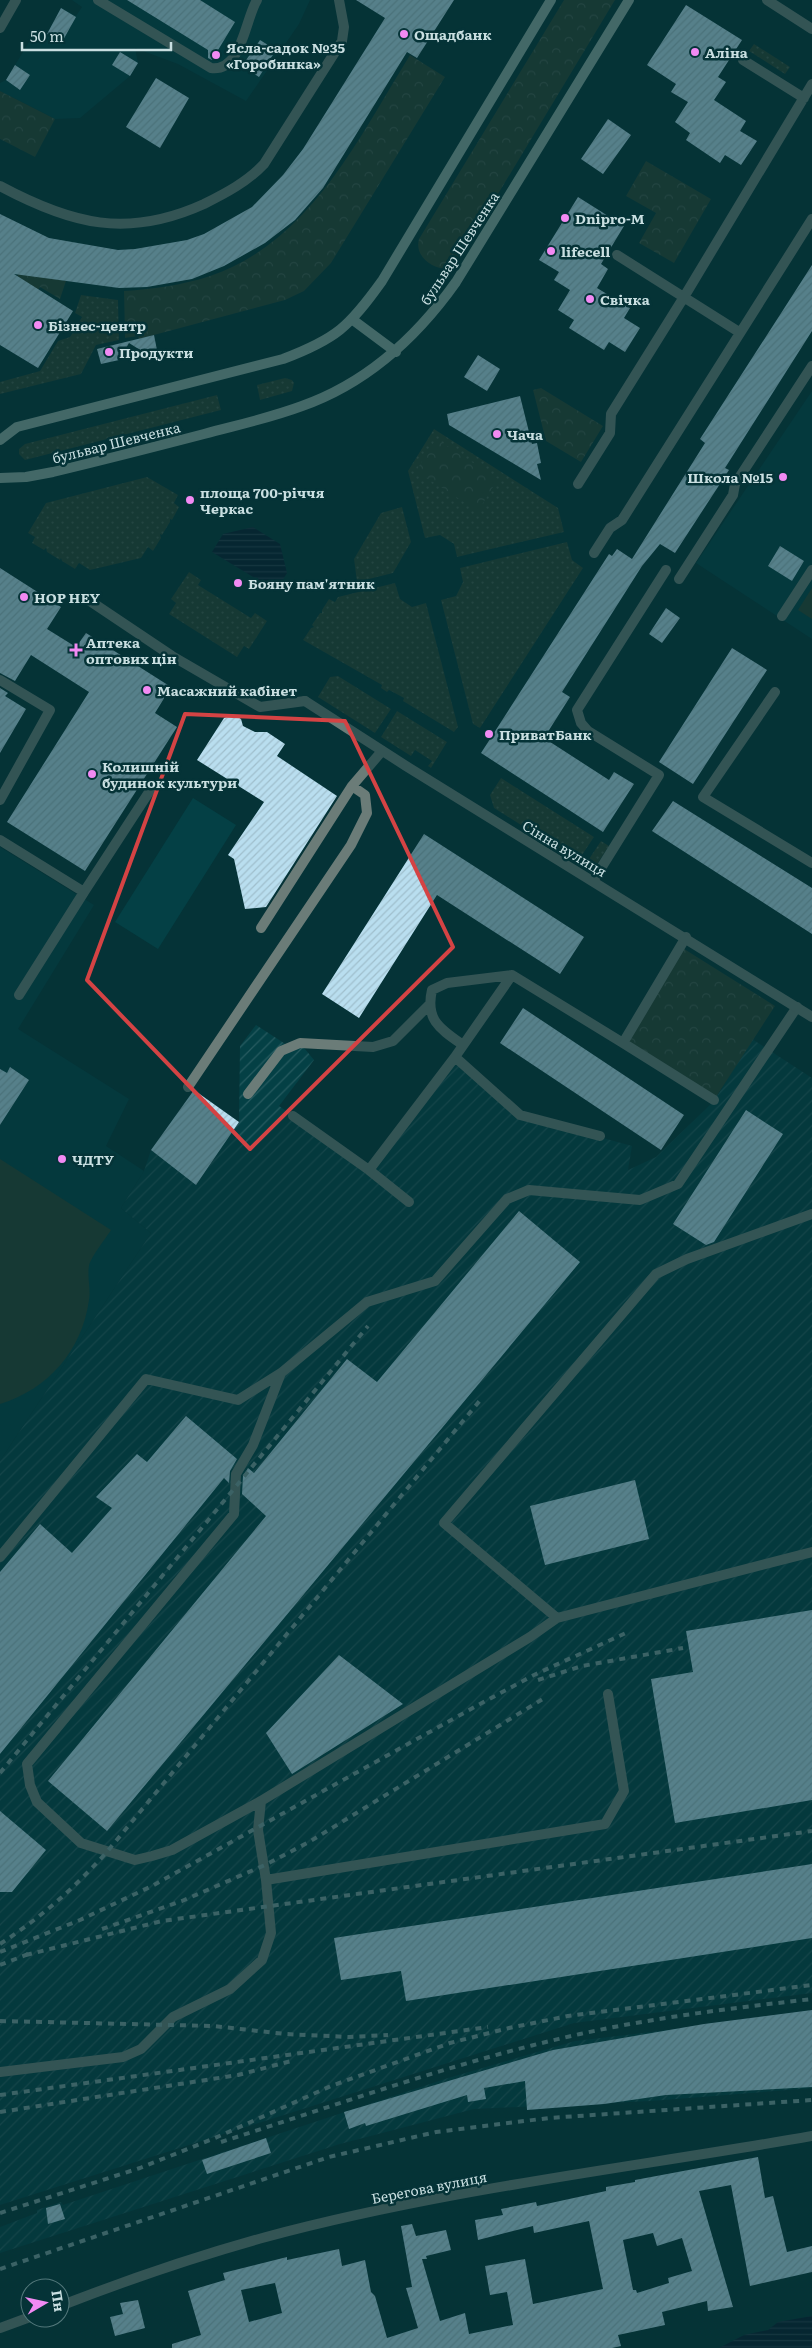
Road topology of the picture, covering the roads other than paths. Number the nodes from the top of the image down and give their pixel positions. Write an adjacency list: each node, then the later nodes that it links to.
1 (16, 0): 8 (street)
2 (98, 0): 3 (street)
3 (257, 0)
4 (339, 0): 13 (street)
5 (550, 0): 17 (main road)
6 (629, 0): 19 (main road, бульвар Шевченка)
7 (767, 0): 9 (street)
8 (0, 28)
9 (812, 29)
10 (743, 60): 12 (street)
11 (812, 84): 12 (street)
12 (804, 98): 16 (street)
13 (0, 186)
14 (812, 219): 18 (street)
15 (617, 255): 16 (street)
16 (684, 298): 18 (street); 23 (street)
17 (353, 320): 19 (main road); 21 (main road)
18 (739, 332): 24 (street)
19 (396, 352): 22 (main road, бульвар Шевченка)
20 (812, 366): 27 (street)
21 (0, 440)
22 (0, 480)
23 (578, 484)
24 (594, 553)
25 (666, 570): 38 (street)
26 (812, 570): 29 (street)
27 (680, 579)
28 (87, 599): 32 (street, Сінна вулиця)
29 (782, 616)
30 (0, 680): 35 (street)
31 (775, 692): 37 (street)
32 (382, 751): 34 (street); 38 (street, Сінна вулиця)
33 (153, 786): 39 (street)
34 (352, 786): 40 (street); 50 (street)
35 (0, 800)
36 (0, 840): 39 (street)
37 (812, 862)
38 (593, 881): 41 (street, Сінна вулиця)
39 (84, 892): 43 (street)
40 (261, 928)
41 (686, 937): 45 (street, Сінна вулиця); 47 (street)
42 (512, 975): 44 (street); 47 (street); 48 (street)
43 (19, 995)
44 (429, 1005): 48 (street); 51 (street)
45 (797, 1007): 46 (street, Сінна вулиця); 58 (street)
46 (812, 1017)
47 (623, 1043): 52 (street)
48 (463, 1044): 49 (street)
49 (455, 1057): 54 (street); 55 (street)
50 (188, 1088)
51 (248, 1094)
52 (714, 1100)
53 (293, 1116): 55 (street)
54 (600, 1136)
55 (369, 1170): 56 (street)
56 (409, 1202)
57 (812, 1214): 61 (street)
58 (281, 1373): 60 (street); 63 (street)
59 (812, 1552): 61 (street)
60 (0, 1557)
61 (557, 1618): 63 (street)
62 (608, 1694): 64 (street)
63 (261, 1801): 64 (street)
64 (266, 1880): 65 (street)
65 (0, 2072)
66 (812, 2136): 67 (street, Берегова вулиця)
67 (70, 2302)
68 (20, 2321): 69 (street)
69 (0, 2328)

